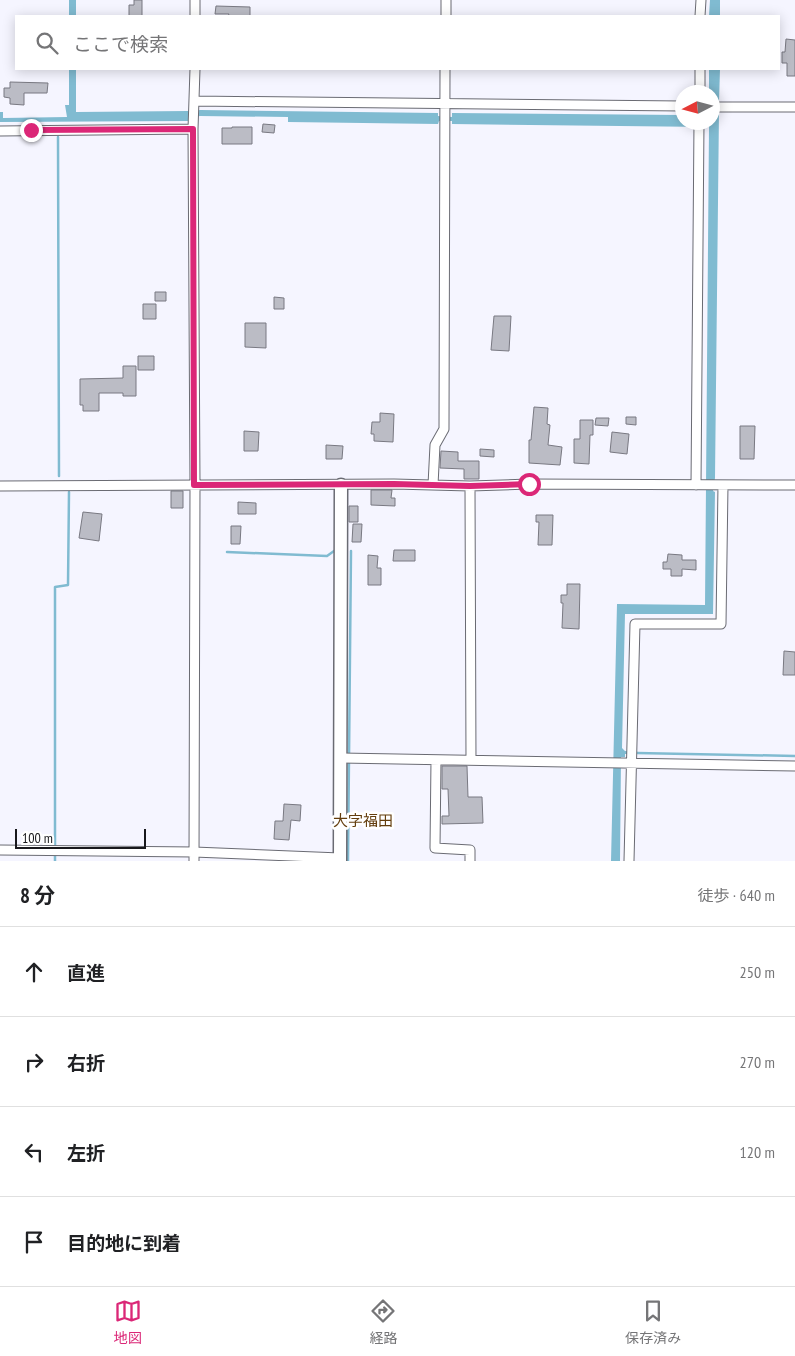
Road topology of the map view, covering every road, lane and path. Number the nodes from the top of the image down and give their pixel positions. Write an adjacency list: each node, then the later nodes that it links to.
1 (195, 0): 4 (street)
2 (446, 0): 5 (street)
3 (700, 0): 6 (street)
4 (195, 15)
5 (446, 15)
6 (700, 15)
7 (195, 70): 12 (street)
8 (445, 70): 11 (street)
9 (700, 70): 10 (street)
10 (700, 85)
11 (445, 104): 12 (street); 13 (street); 21 (street)
12 (195, 106): 16 (street)
13 (675, 106)
14 (720, 107): 15 (street)
15 (795, 107)
16 (193, 125): 18 (street); 19 (street)
17 (699, 130): 22 (street)
18 (0, 131)
19 (194, 485): 20 (street); 25 (street); 33 (street)
20 (341, 485): 21 (street); 27 (street)
21 (433, 485): 26 (street)
22 (700, 485): 23 (street); 26 (street)
23 (719, 485): 24 (street); 28 (street)
24 (795, 485)
25 (0, 486)
26 (470, 486): 30 (street)
27 (346, 758): 29 (street); 34 (street)
28 (630, 758): 30 (street); 31 (street); 36 (street)
29 (436, 760): 30 (street); 35 (street)
30 (471, 760)
31 (795, 766)
32 (0, 850): 33 (street)
33 (194, 856): 34 (street)
34 (340, 859)
35 (470, 861)
36 (629, 861)

